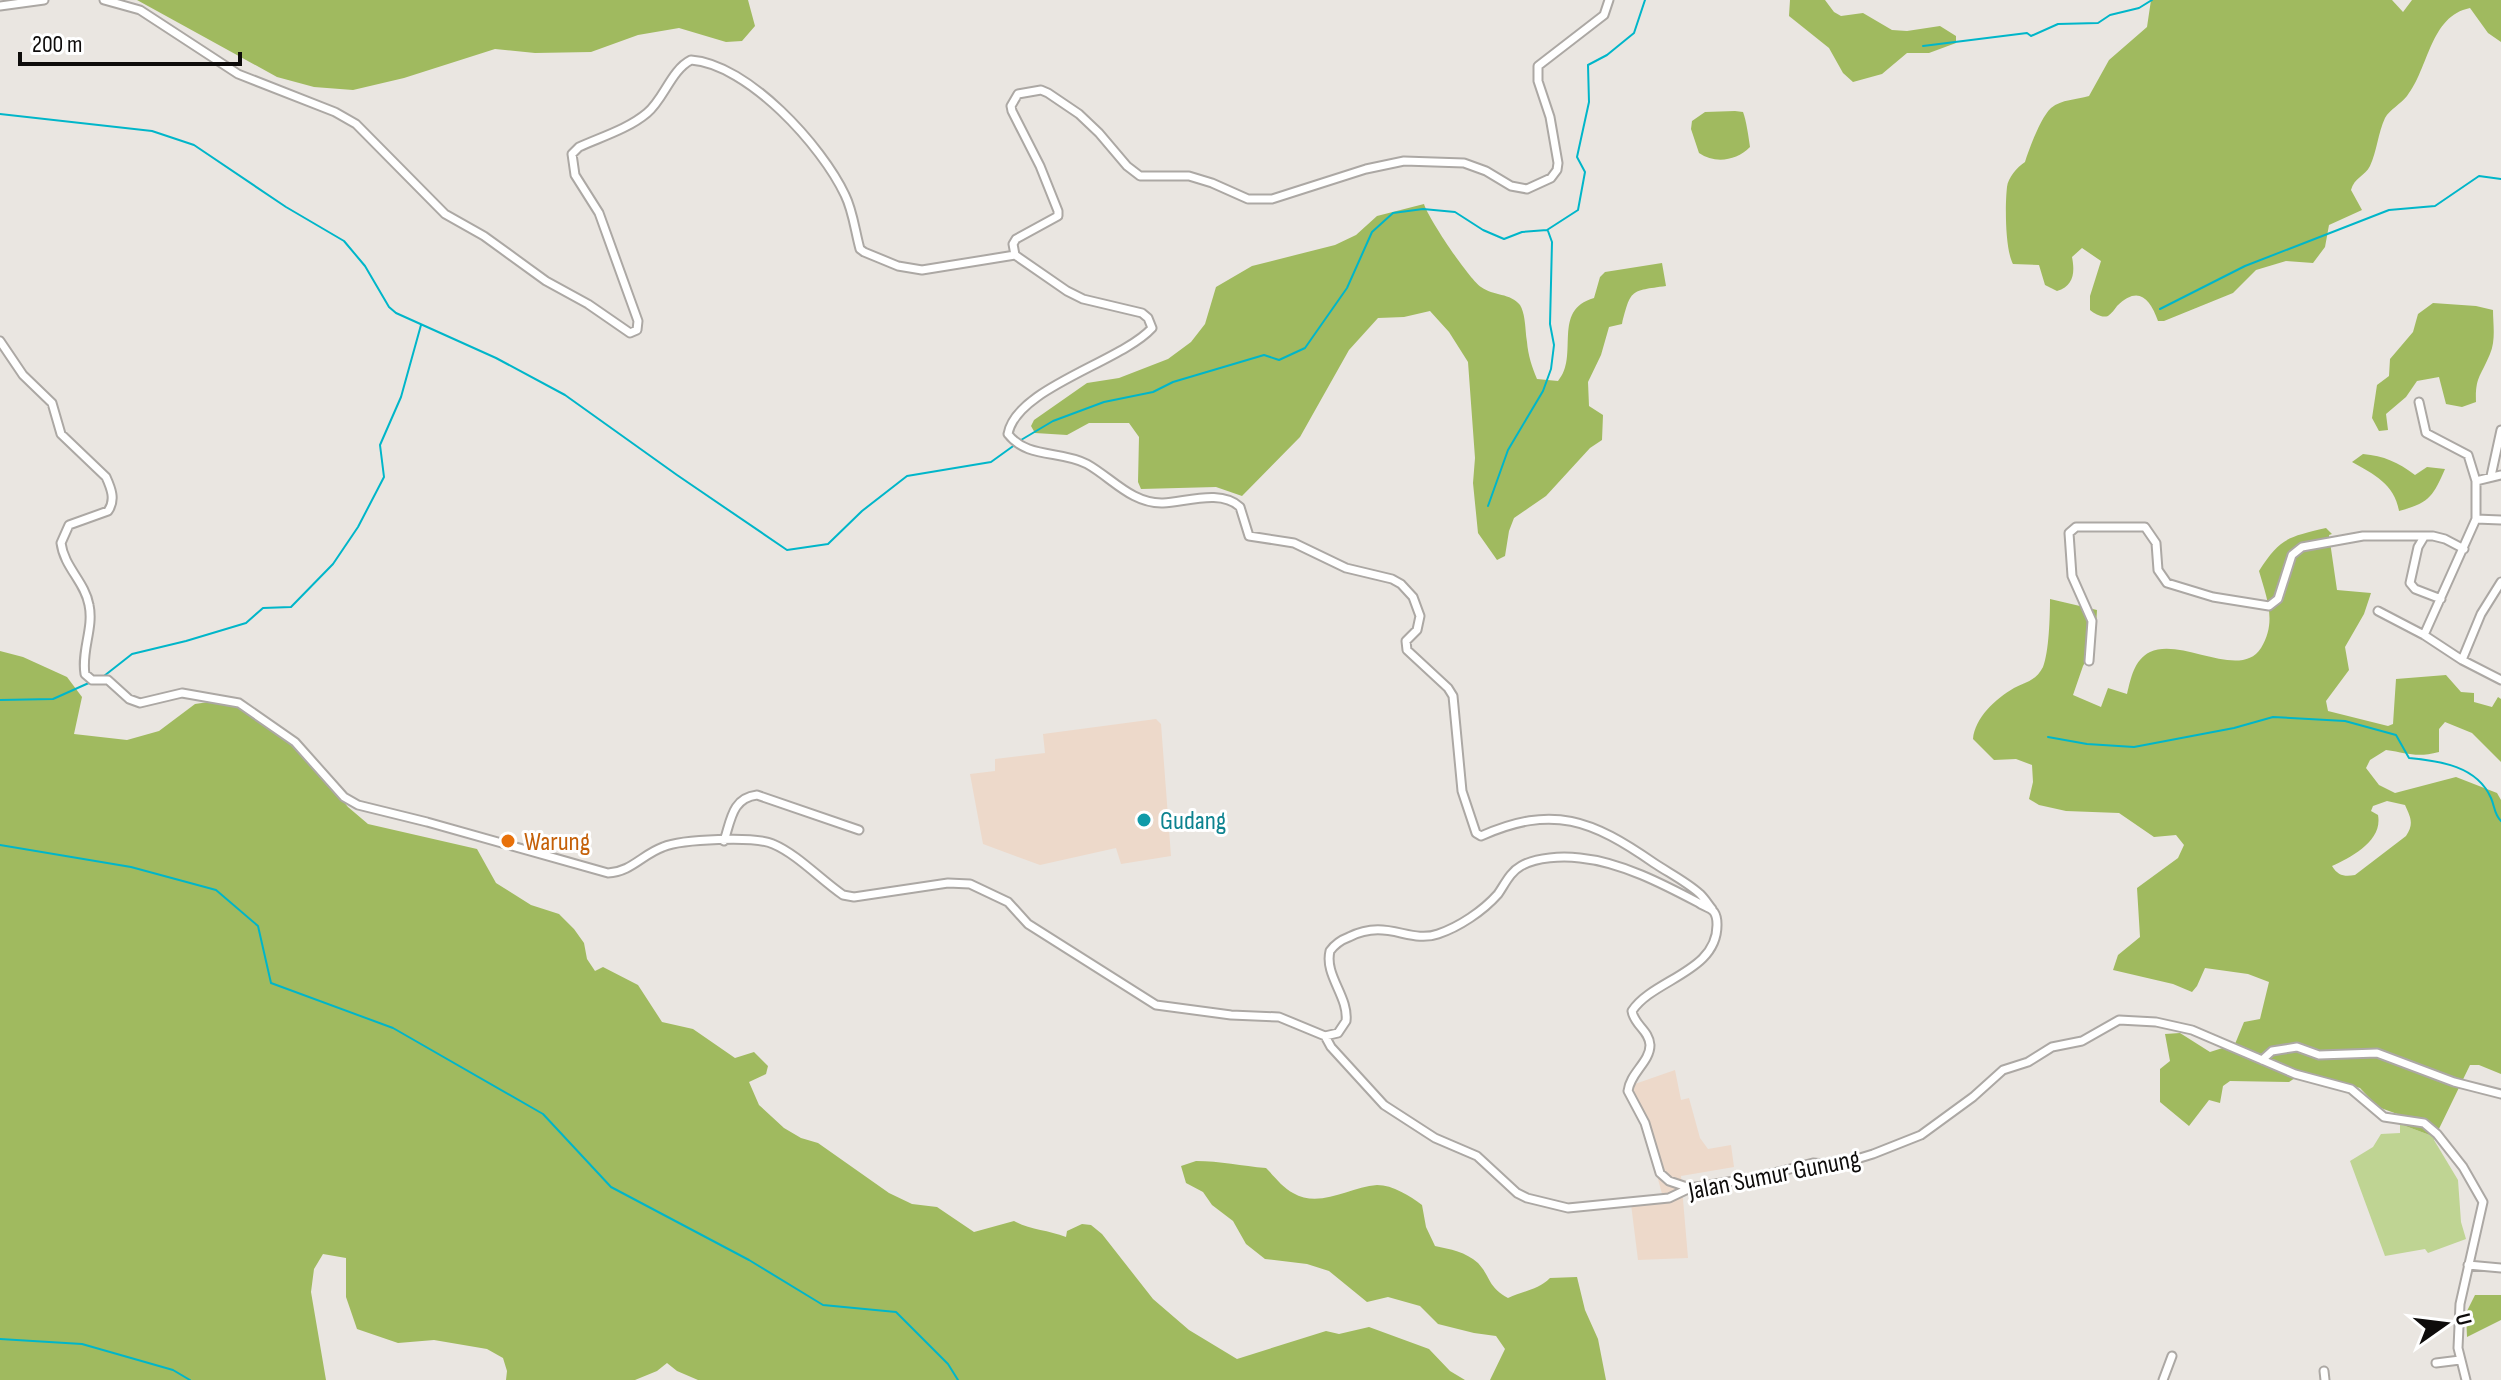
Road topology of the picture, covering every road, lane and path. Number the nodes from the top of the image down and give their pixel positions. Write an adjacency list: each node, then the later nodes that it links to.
1 (44, 0): 4 (street)
2 (104, 0): 5 (street)
3 (1609, 0): 5 (street)
4 (0, 6)
5 (1015, 255): 25 (street)
6 (0, 341): 24 (street)
7 (2419, 402): 11 (street)
8 (2501, 430): 10 (street)
9 (2501, 475): 10 (street)
10 (2491, 476): 11 (street)
11 (2476, 481): 12 (street)
12 (2476, 519): 13 (street); 15 (street)
13 (2501, 520)
14 (2424, 537): 15 (street); 17 (street); 21 (street)
15 (2464, 549): 17 (street)
16 (2501, 582): 20 (street)
17 (2441, 599): 19 (street)
18 (2378, 611): 19 (street)
19 (2424, 635): 20 (street)
20 (2462, 660): 22 (street)
21 (2089, 661)
22 (2501, 680)
23 (859, 830): 24 (street)
24 (724, 841): 26 (street)
25 (1714, 910): 26 (street); 29 (street)
26 (1325, 1036): 29 (street, Jalan Sumur Gunung)
27 (2262, 1060): 28 (street); 29 (street, Jalan Sumur Gunung); 30 (street, Jalan Sumur Gunung)
28 (2501, 1094)
29 (1690, 1188)
30 (2468, 1265): 31 (street); 33 (street, Jalan Sumur Gunung)
31 (2501, 1268)
32 (2172, 1356): 35 (street)
33 (2460, 1360): 34 (street); 36 (street, Jalan Sumur Gunung)
34 (2436, 1363)
35 (2163, 1380)
36 (2466, 1380)

